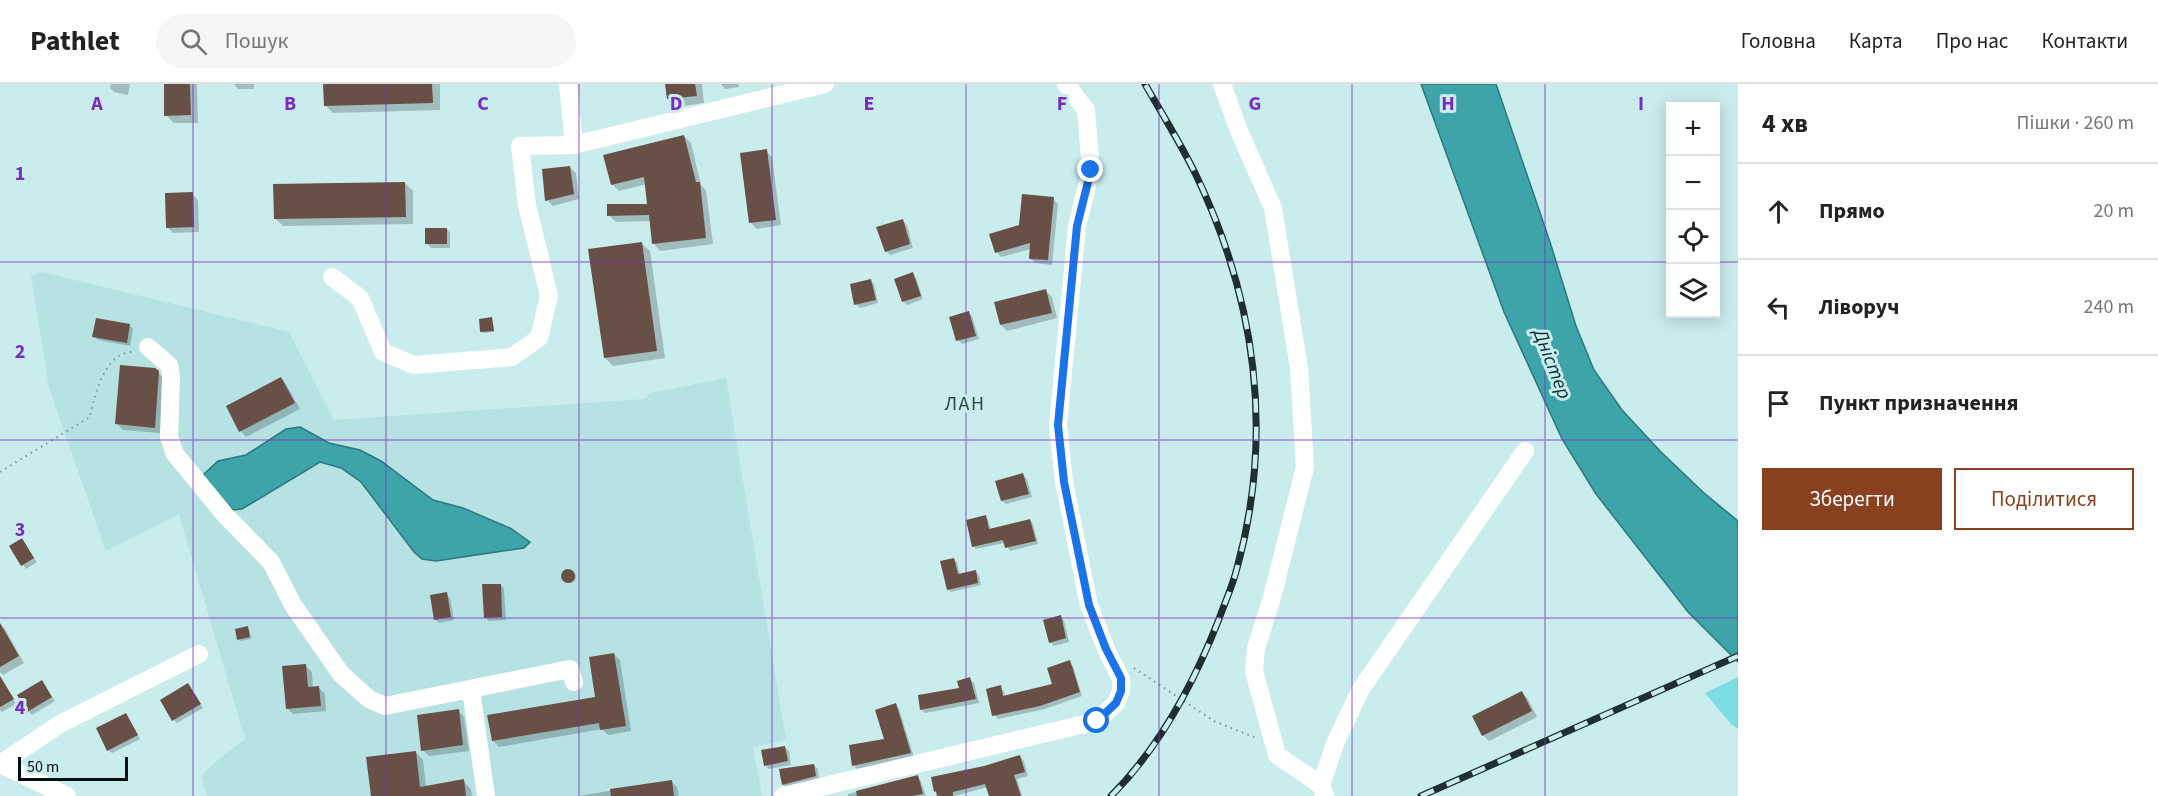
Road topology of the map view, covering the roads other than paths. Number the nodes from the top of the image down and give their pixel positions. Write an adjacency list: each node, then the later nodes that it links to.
1 (568, 84): 5 (street)
2 (825, 84): 5 (street)
3 (1066, 84): 16 (street)
4 (1222, 84): 13 (street)
5 (574, 145): 6 (street)
6 (332, 278)
7 (148, 347): 11 (street)
8 (1525, 451): 13 (street)
9 (199, 654): 12 (street)
10 (574, 682): 11 (street)
11 (471, 690): 15 (street)
12 (0, 764): 14 (street)
13 (1323, 791)
14 (67, 796)
15 (486, 796)
16 (783, 796)

